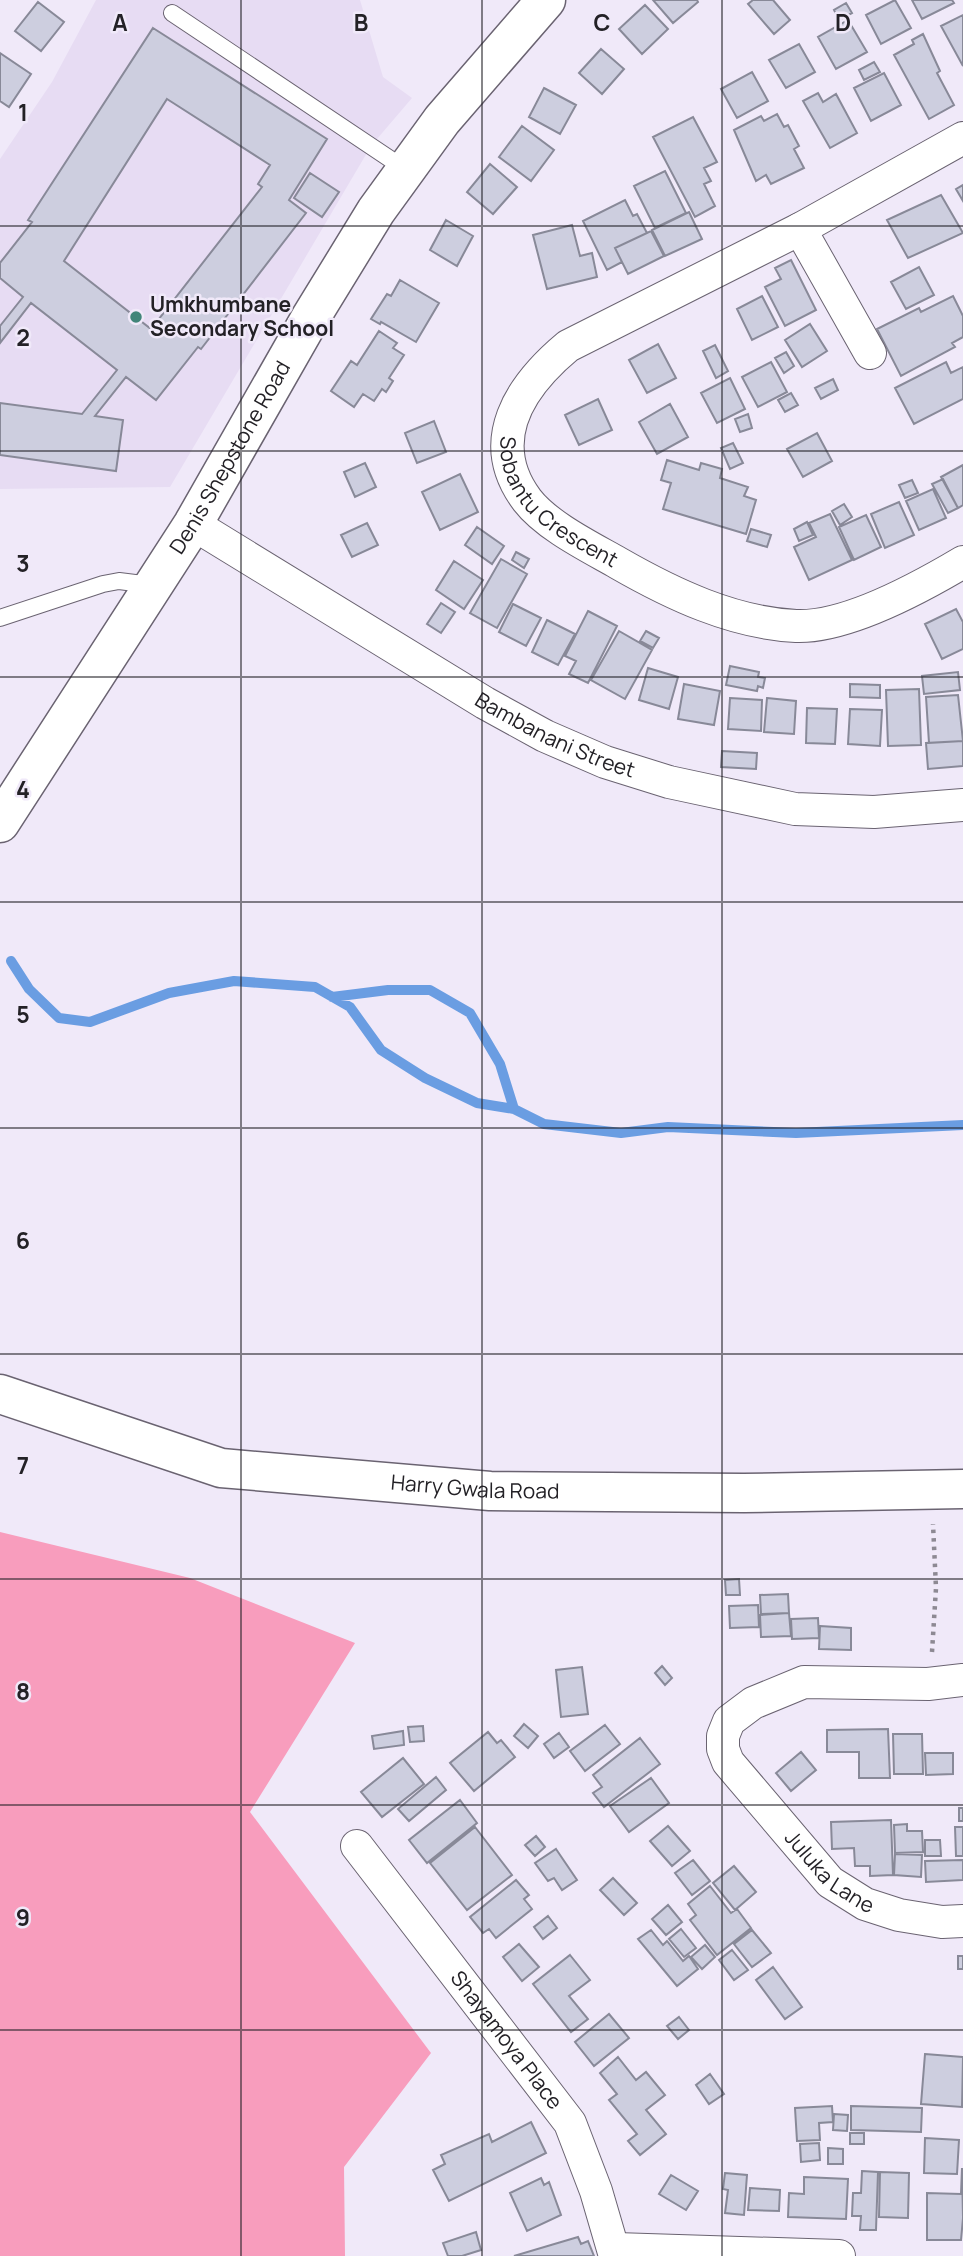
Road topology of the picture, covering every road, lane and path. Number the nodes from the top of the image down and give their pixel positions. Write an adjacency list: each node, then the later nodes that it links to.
1 (546, 0): 4 (street, Denis Shepstone Road)
2 (172, 13): 4 (lane)
3 (963, 138): 5 (street, Sobantu Crescent)
4 (405, 169): 7 (street, Denis Shepstone Road)
5 (800, 229): 6 (street); 8 (street, Sobantu Crescent)
6 (870, 353)
7 (193, 524): 9 (street, Denis Shepstone Road); 11 (street, Bambanani Street)
8 (963, 562)
9 (152, 585): 10 (lane); 12 (street, Denis Shepstone Road)
10 (0, 618)
11 (963, 805)
12 (0, 823)
13 (0, 1394): 14 (street, Harry Gwala Road)
14 (947, 1489): 16 (path)
15 (963, 1680): 16 (street)
16 (928, 1684): 18 (street, Juluka Lane)
17 (357, 1846): 19 (street, Shayamoya Place)
18 (963, 1921)
19 (616, 2252): 20 (street)
20 (839, 2256)

